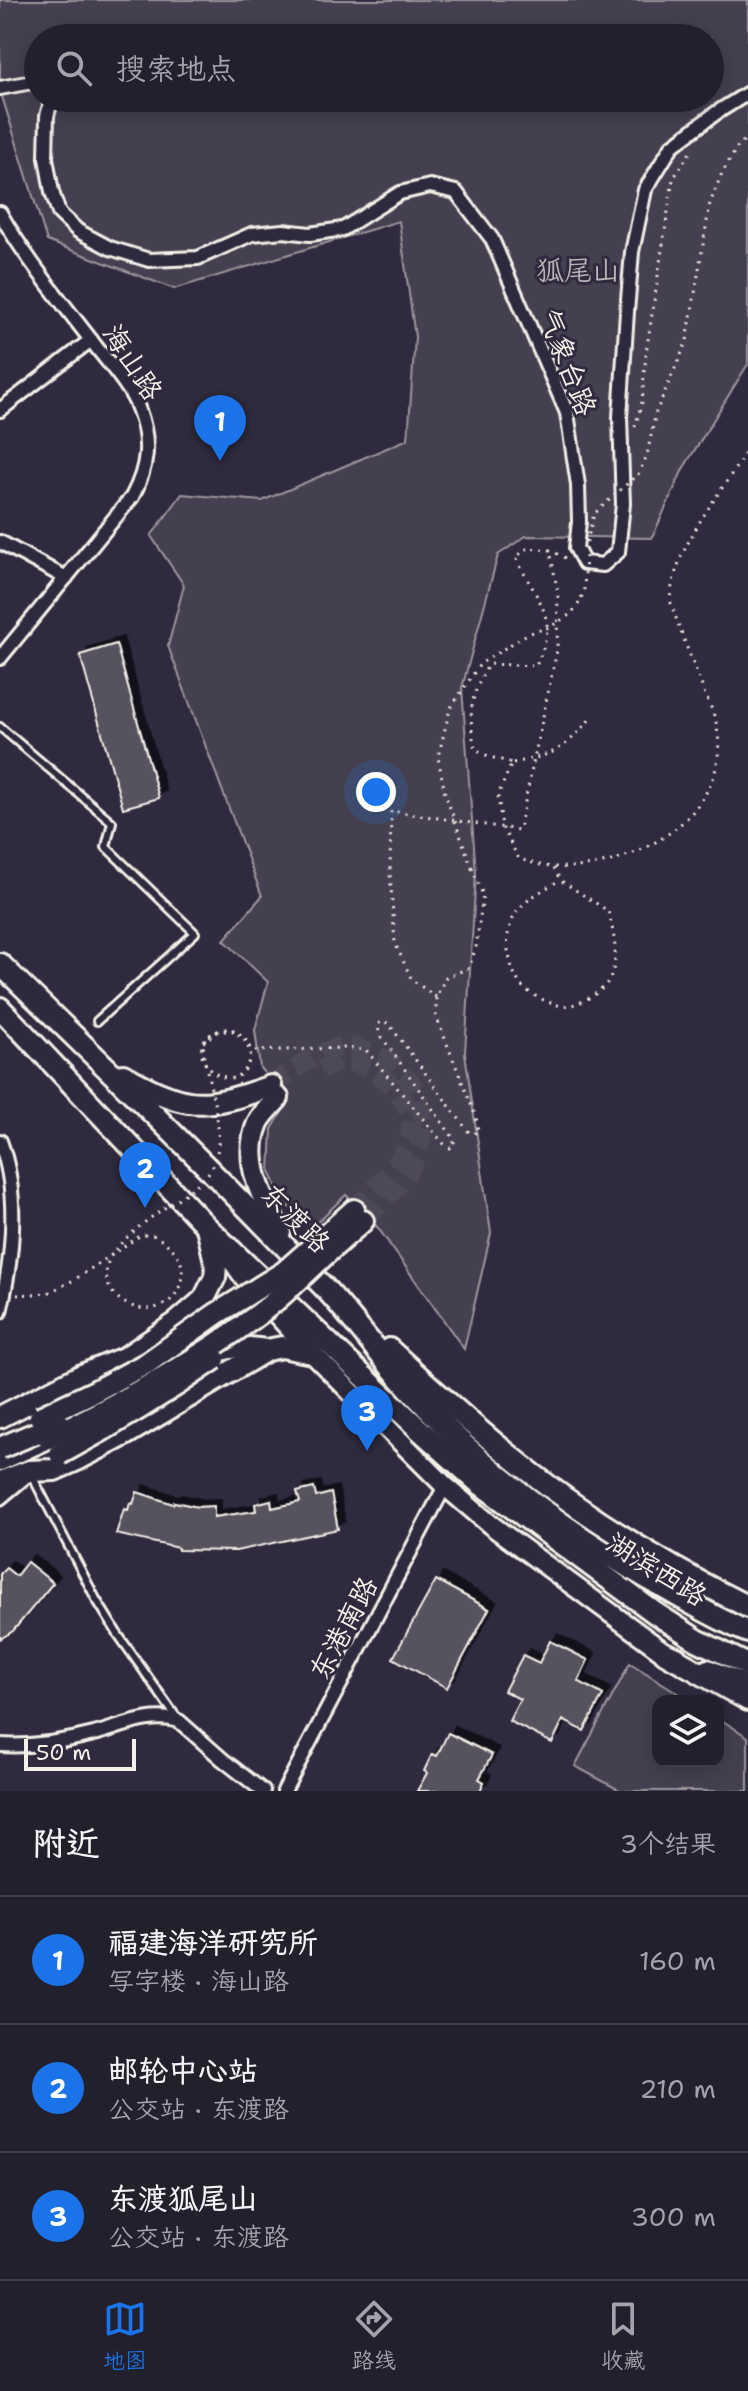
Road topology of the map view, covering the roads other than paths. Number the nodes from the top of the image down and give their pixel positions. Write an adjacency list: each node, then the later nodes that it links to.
1 (24, 84): 2 (street)
2 (0, 88)
3 (748, 93): 4 (street, 气象台路)
4 (724, 108)
5 (48, 112): 6 (street, 气象台路)
6 (718, 112)
7 (0, 213): 8 (street, 海山路)
8 (91, 340): 9 (street); 11 (street, 海山路)
9 (0, 410)
10 (0, 542): 11 (street)
11 (66, 578): 12 (street, 海山路)
12 (0, 658)
13 (0, 727): 16 (lane)
14 (0, 964): 17 (main road, 东渡路)
15 (4, 1020): 20 (main road)
16 (97, 1021)
17 (106, 1067): 22 (main road, 东渡路); 22 (main road)
18 (0, 1141): 26 (street)
19 (359, 1215): 21 (main road)
20 (207, 1227): 24 (main road); 27 (main road); 32 (main road)
21 (332, 1239): 23 (main road, bridge); 34 (main road, bridge); 35 (main road, bridge)
22 (289, 1250): 25 (main road, 东渡路)
23 (284, 1272): 31 (main road, bridge); 33 (main road, bridge)
24 (249, 1284): 29 (main road); 32 (main road)
25 (345, 1309): 39 (main road, 东渡路); 40 (main road)
26 (0, 1312)
27 (176, 1323): 30 (main road); 31 (main road)
28 (267, 1350): 29 (main road); 30 (main road); 35 (main road)
29 (312, 1353): 37 (main road)
30 (212, 1354): 35 (main road)
31 (0, 1418)
32 (421, 1431): 39 (main road)
33 (0, 1448)
34 (0, 1460)
35 (29, 1471): 36 (main road); 38 (street); 47 (lane)
36 (0, 1482)
37 (445, 1486): 43 (main road); 50 (street, 东港南路)
38 (0, 1498)
39 (544, 1522): 41 (main road, 湖滨西路); 42 (main road, 湖滨西路); 44 (main road)
40 (748, 1607)
41 (748, 1632)
42 (748, 1650)
43 (665, 1653): 45 (main road); 46 (main road)
44 (748, 1665)
45 (748, 1685)
46 (748, 1700)
47 (179, 1721): 48 (street); 49 (street)
48 (0, 1745)
49 (263, 1791)
50 (284, 1791)

